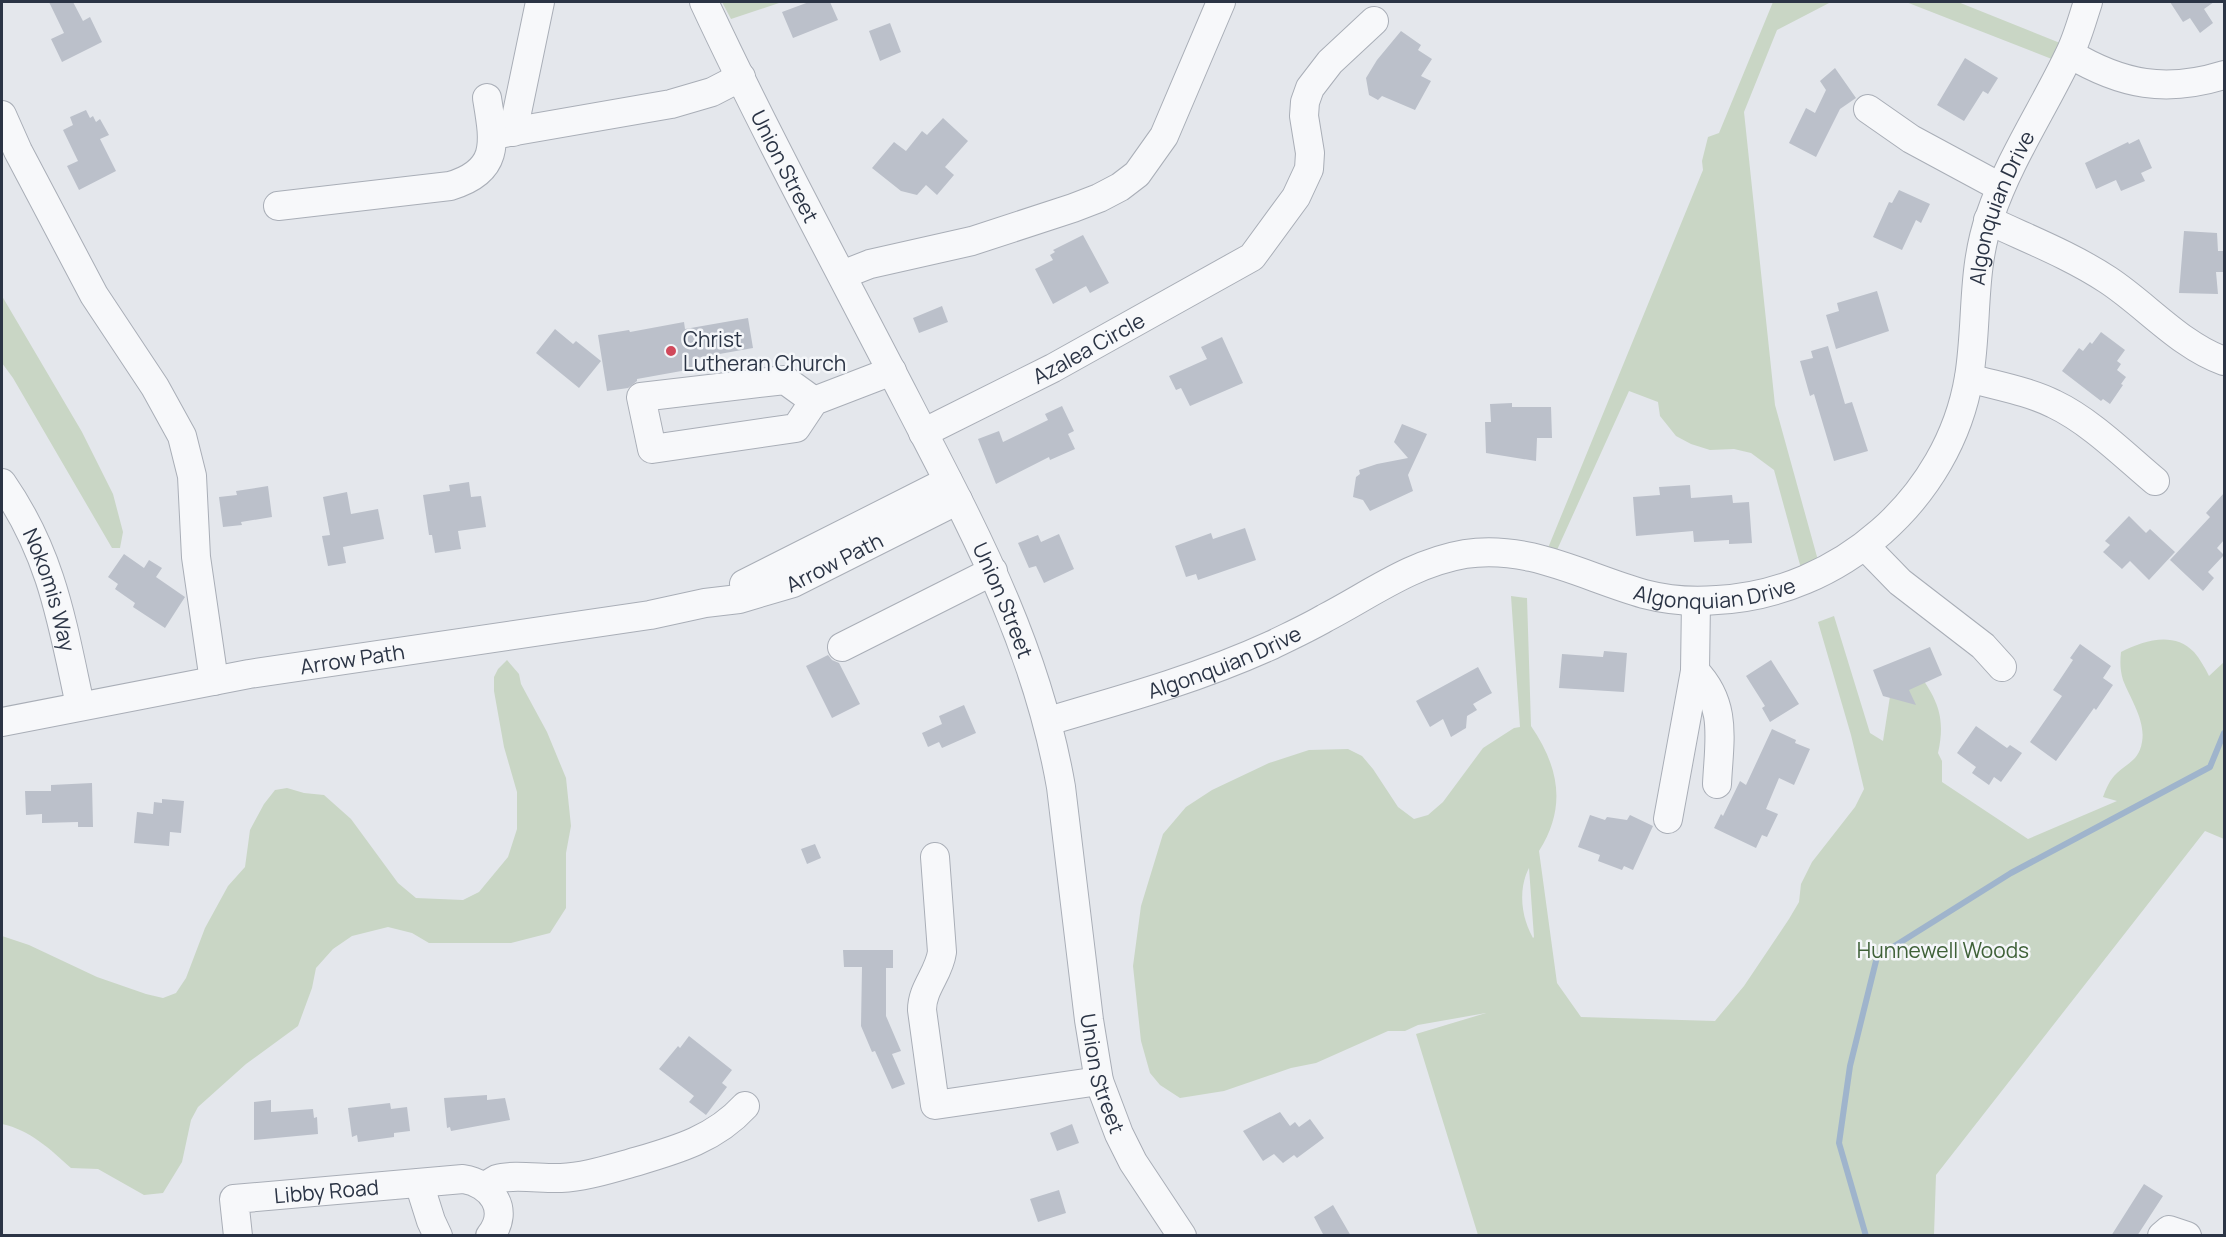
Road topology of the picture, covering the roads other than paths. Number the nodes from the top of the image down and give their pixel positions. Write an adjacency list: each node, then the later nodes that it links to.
1 (540, 2): 12 (street)
2 (704, 2): 8 (street, Union Street)
3 (1221, 2): 16 (street)
4 (2088, 2): 6 (street, Algonquian Drive)
5 (1374, 21): 21 (street, Azalea Circle)
6 (2070, 54): 7 (street); 13 (street, Algonquian Drive)
7 (2224, 75)
8 (741, 78): 12 (street); 16 (street, Union Street)
9 (488, 98): 12 (street)
10 (1868, 110): 13 (street)
11 (2, 115): 31 (street)
12 (503, 133): 14 (street)
13 (2000, 187): 15 (street, Algonquian Drive)
14 (278, 206)
15 (1988, 220): 17 (street); 19 (street, Algonquian Drive)
16 (842, 275): 18 (street, Union Street)
17 (2224, 361)
18 (891, 371): 20 (street); 21 (street, Union Street)
19 (1969, 378): 22 (street); 25 (street, Algonquian Drive)
20 (814, 401): 20 (street)
21 (923, 433): 24 (street, Union Street)
22 (2155, 481)
23 (2, 483): 32 (street, Nokomis Way)
24 (953, 490): 26 (street, Union Street); 31 (street, Arrow Path)
25 (1865, 546): 27 (street, Algonquian Drive); 29 (street)
26 (993, 571): 28 (street); 33 (street, Union Street)
27 (1696, 601): 30 (street); 33 (street, Algonquian Drive)
28 (843, 647)
29 (2002, 667)
30 (1695, 671): 35 (street); 36 (street)
31 (214, 681): 32 (street, Arrow Path)
32 (80, 705): 34 (street, Arrow Path)
33 (1048, 721): 38 (street, Union Street)
34 (2, 722)
35 (1717, 784)
36 (1668, 819)
37 (935, 857): 38 (street)
38 (1100, 1081): 45 (street, Union Street)
39 (745, 1106): 41 (street)
40 (419, 1183): 41 (street, Libby Road); 42 (street, Libby Road); 43 (street)
41 (485, 1186): 44 (street)
42 (238, 1236)
43 (438, 1236)
44 (490, 1236)
45 (1182, 1236)
46 (2162, 1236): 47 (street)
47 (2187, 1236)

